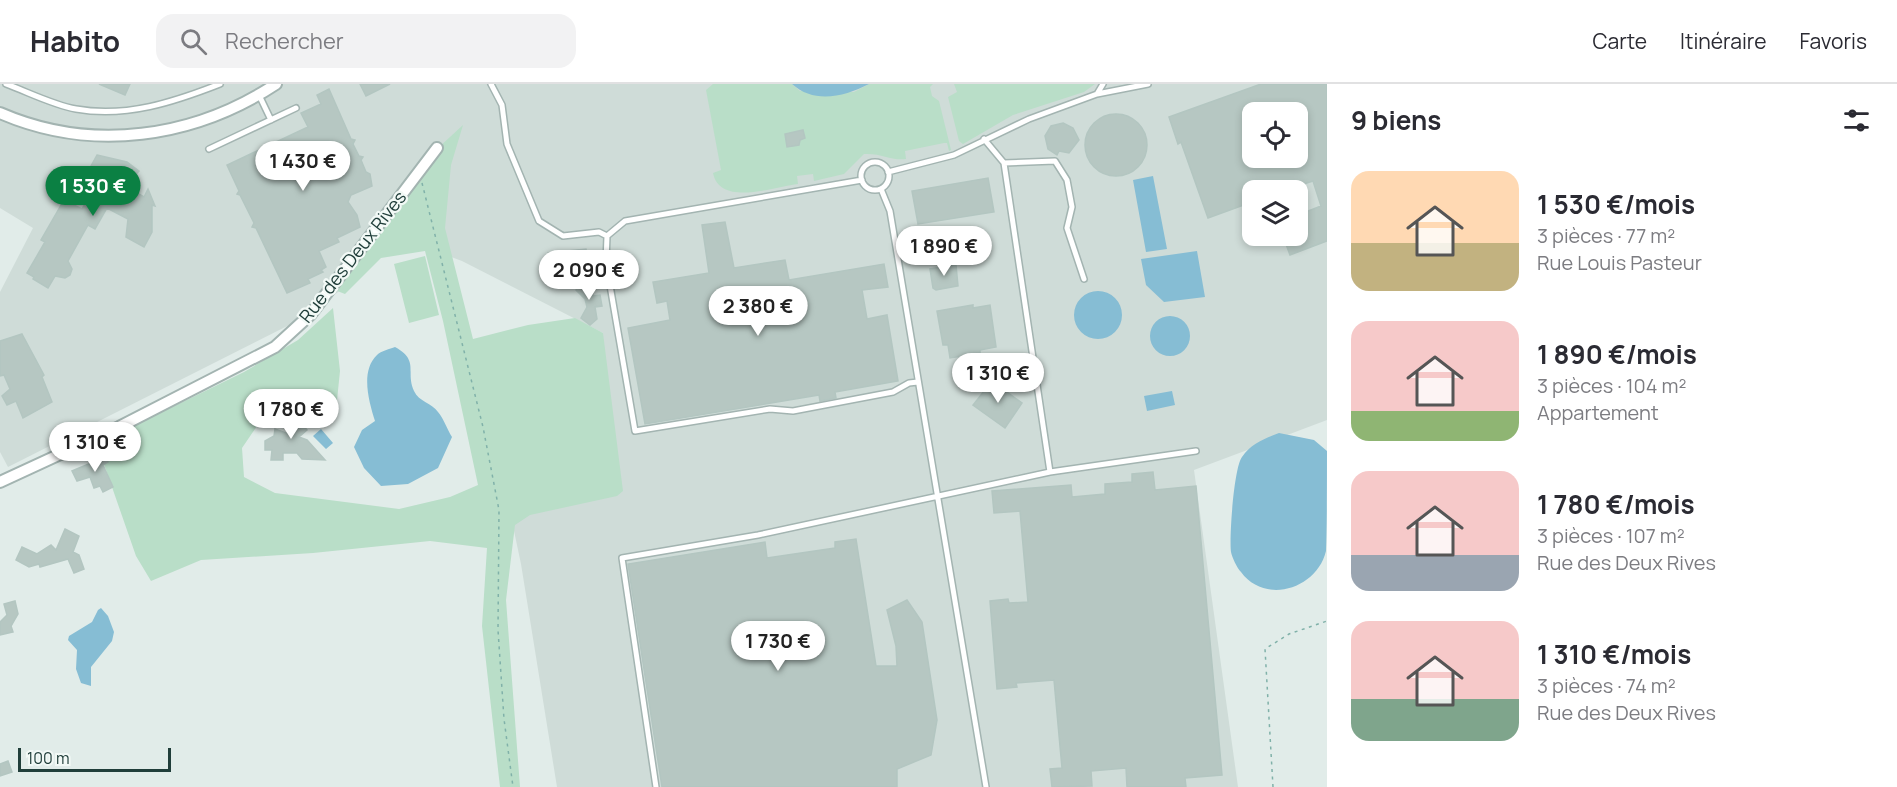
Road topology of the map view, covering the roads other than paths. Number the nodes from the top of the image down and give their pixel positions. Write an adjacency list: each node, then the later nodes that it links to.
1 (6, 84): 2 (lane)
2 (220, 84)
3 (276, 84): 8 (street)
4 (492, 84): 19 (lane)
5 (1103, 84): 7 (lane)
6 (1148, 84): 7 (lane)
7 (1096, 94): 12 (lane)
8 (259, 95): 10 (street); 11 (lane)
9 (296, 108): 11 (lane)
10 (0, 114)
11 (271, 120): 14 (lane)
12 (984, 139): 15 (lane); 16 (lane)
13 (437, 148): 24 (street, Rue des Deux Rives)
14 (209, 149)
15 (1004, 163): 20 (lane); 23 (lane)
16 (888, 171): 17 (lane); 18 (lane)
17 (862, 180): 18 (lane); 19 (lane)
18 (881, 189): 21 (lane)
19 (607, 236): 21 (lane)
20 (1084, 279)
21 (918, 382): 25 (lane)
22 (1196, 451): 23 (lane)
23 (1050, 472): 25 (lane)
24 (0, 482)
25 (938, 495): 26 (lane); 27 (lane)
26 (656, 787)
27 (986, 787)

